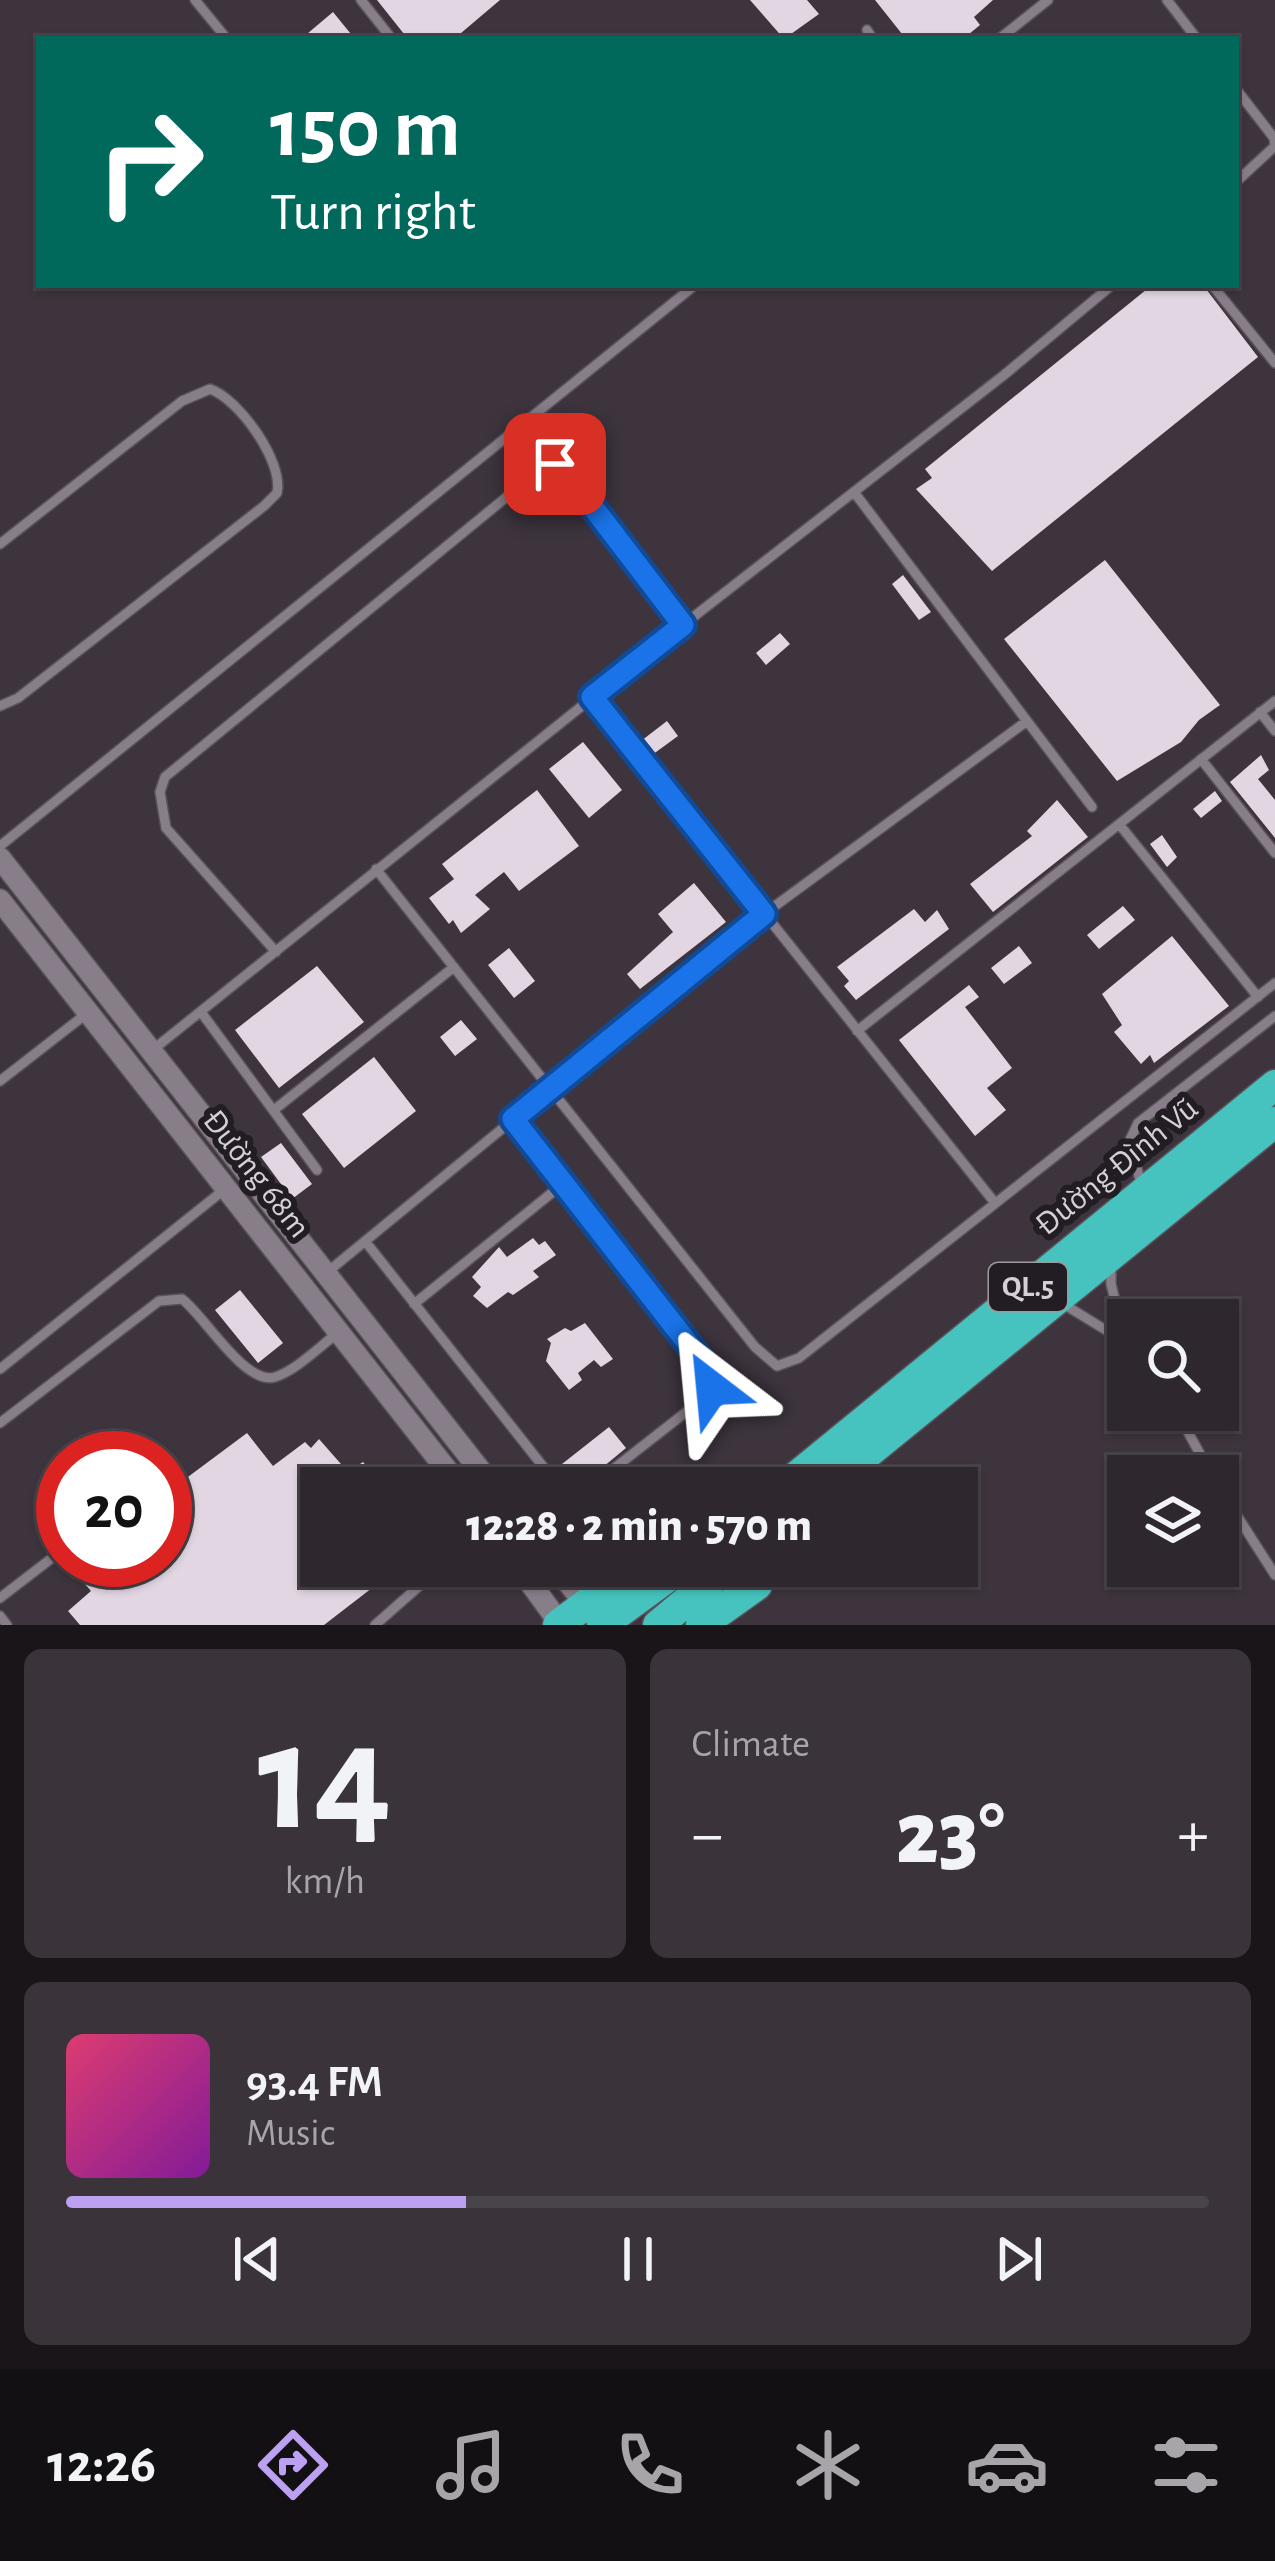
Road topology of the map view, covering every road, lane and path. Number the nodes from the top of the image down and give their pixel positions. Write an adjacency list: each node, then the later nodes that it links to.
1 (195, 0): 5 (lane)
2 (361, 0): 6 (lane)
3 (1048, 0): 7 (lane)
4 (1167, 0): 8 (lane)
5 (224, 36)
6 (390, 36)
7 (1003, 36)
8 (1195, 36)
9 (1239, 93): 10 (lane)
10 (1239, 179)
11 (691, 288): 27 (lane)
12 (1108, 288): 15 (lane)
13 (1214, 288): 14 (lane)
14 (1275, 363)
15 (854, 492): 17 (lane); 22 (lane)
16 (0, 544): 20 (lane)
17 (683, 625): 18 (lane); 33 (lane)
18 (592, 697): 30 (lane); 32 (lane)
19 (1275, 701): 21 (lane)
20 (0, 706)
21 (1261, 712): 23 (lane); 24 (lane)
22 (1027, 721): 25 (lane); 32 (lane)
23 (1275, 731)
24 (1201, 759): 26 (lane); 28 (lane)
25 (1092, 807)
26 (1119, 824): 36 (lane); 40 (lane)
27 (0, 847)
28 (1275, 854)
29 (0, 858): 41 (street)
30 (376, 869): 33 (lane); 34 (lane)
31 (0, 900): 38 (street, Đường 68m)
32 (764, 914): 40 (lane); 44 (lane)
33 (276, 952): 37 (lane)
34 (454, 967): 44 (lane); 45 (lane)
35 (1275, 983): 36 (lane)
36 (1258, 997): 51 (lane)
37 (201, 1012): 41 (lane); 45 (lane)
38 (87, 1013): 42 (lane); 50 (street, Đường 68m)
39 (1275, 1016): 52 (lane)
40 (857, 1031): 51 (lane)
41 (150, 1053): 55 (street)
42 (0, 1081)
43 (1275, 1085): 52 (highway, Đường Đình Vũ / QL.5)
44 (551, 1088): 46 (lane); 51 (lane)
45 (274, 1111): 48 (lane)
46 (513, 1119): 49 (lane); 53 (lane)
47 (1275, 1122): 52 (highway, Đường Đình Vũ / QL.5)
48 (317, 1170)
49 (564, 1183): 58 (lane); 67 (lane)
50 (225, 1188): 60 (street, Đường 68m); 61 (lane)
51 (995, 1203)
52 (1152, 1204): 54 (highway, Đường Đình Vũ / QL.5); 68 (highway, Đường Đình Vũ / QL.5)
53 (365, 1241): 55 (lane); 58 (lane)
54 (1110, 1256): 56 (highway, Đường Đình Vũ / QL.5); 57 (lane)
55 (325, 1274): 65 (street)
56 (1055, 1299): 59 (lane); 69 (highway, Đường Đình Vũ / QL.5)
57 (1115, 1299)
58 (415, 1304): 66 (lane)
59 (1107, 1330)
60 (339, 1332): 62 (lane); 63 (street, Đường 68m)
61 (0, 1369)
62 (0, 1424)
63 (444, 1465): 64 (lane)
64 (441, 1467)
65 (477, 1467)
66 (543, 1467)
67 (616, 1467)
68 (809, 1467)
69 (850, 1467)
70 (1239, 1519): 72 (lane)
71 (36, 1570): 80 (lane)
72 (1275, 1575)
73 (418, 1587): 84 (lane)
74 (540, 1587): 82 (street)
75 (563, 1587): 82 (street)
76 (614, 1587): 82 (highway)
77 (642, 1587): 82 (highway)
78 (704, 1587): 85 (highway)
79 (754, 1587): 86 (highway)
80 (0, 1598)
81 (0, 1616): 83 (lane)
82 (576, 1621)
83 (7, 1625)
84 (374, 1625)
85 (658, 1625)
86 (701, 1625)

